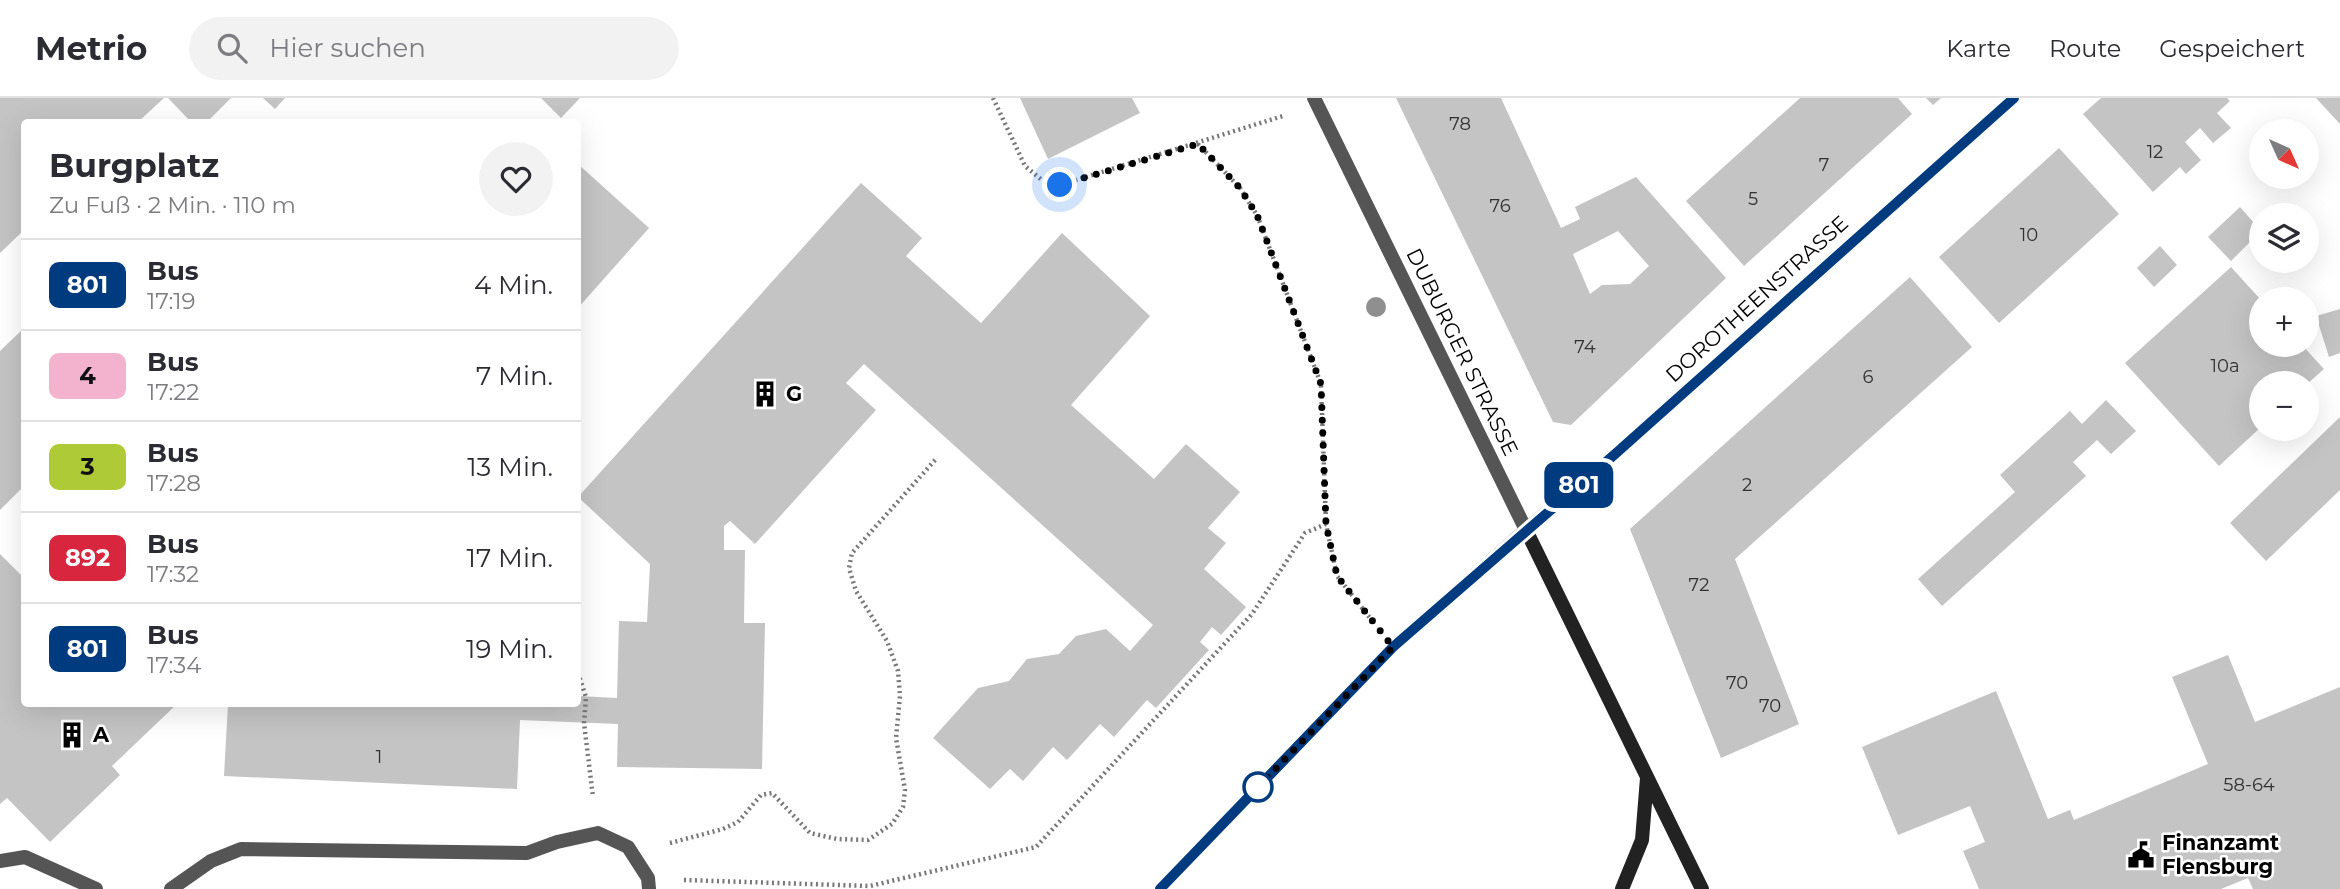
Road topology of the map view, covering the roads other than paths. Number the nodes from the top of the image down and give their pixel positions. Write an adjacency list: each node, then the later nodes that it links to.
1 (2014, 98): 3 (street, DOROTHEENSTRASSE)
2 (1316, 101): 3 (street, DUBURGER STRASSE)
3 (1526, 530): 4 (main road, DUBURGER STRASSE); 9 (main road)
4 (1647, 776): 10 (main road); 11 (main road, DUBURGER STRASSE)
5 (0, 861): 7 (street)
6 (649, 883): 8 (street)
7 (96, 889)
8 (171, 889)
9 (1160, 889)
10 (1622, 889)
11 (1702, 889)

